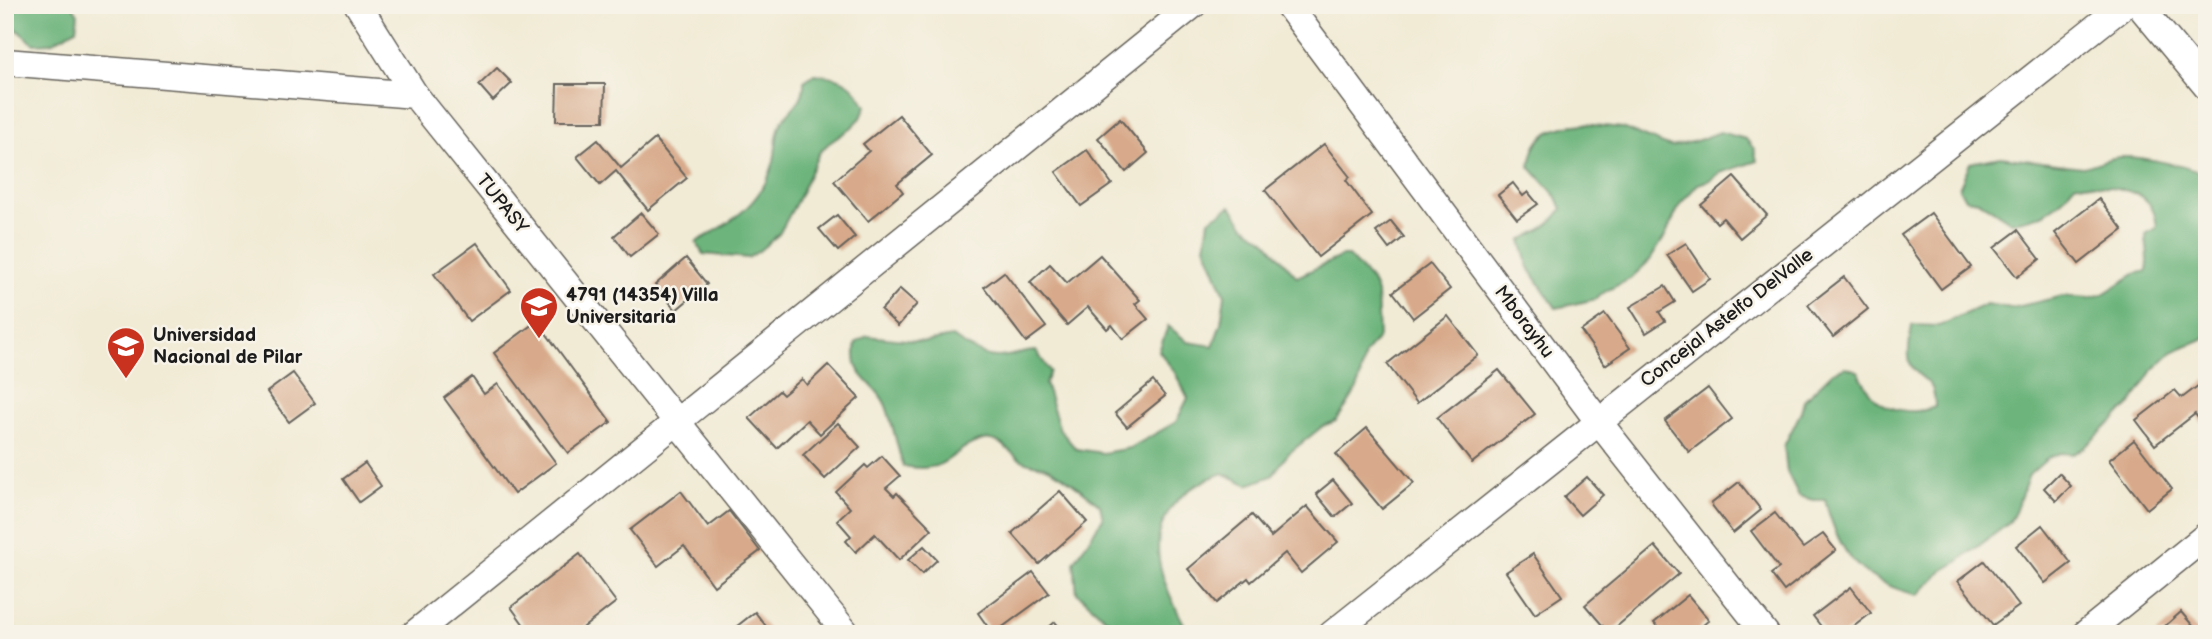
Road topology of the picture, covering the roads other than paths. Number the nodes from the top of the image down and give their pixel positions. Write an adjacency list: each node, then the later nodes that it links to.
1 (358, 5): 8 (street)
2 (1194, 5): 10 (street)
3 (1288, 5): 9 (street, Mborayhu)
4 (2124, 5): 9 (street, Concejal Astelfo DelValle)
5 (2139, 5): 7 (street)
6 (5, 62): 8 (street)
7 (2207, 87)
8 (415, 94): 10 (street, TUPASY)
9 (1598, 421): 14 (street, Concejal Astelfo DelValle); 15 (street, Mborayhu)
10 (678, 424): 12 (street); 13 (street, TUPASY)
11 (2207, 536): 16 (street)
12 (414, 634)
13 (847, 634)
14 (1332, 634)
15 (1766, 634)
16 (2085, 634)

